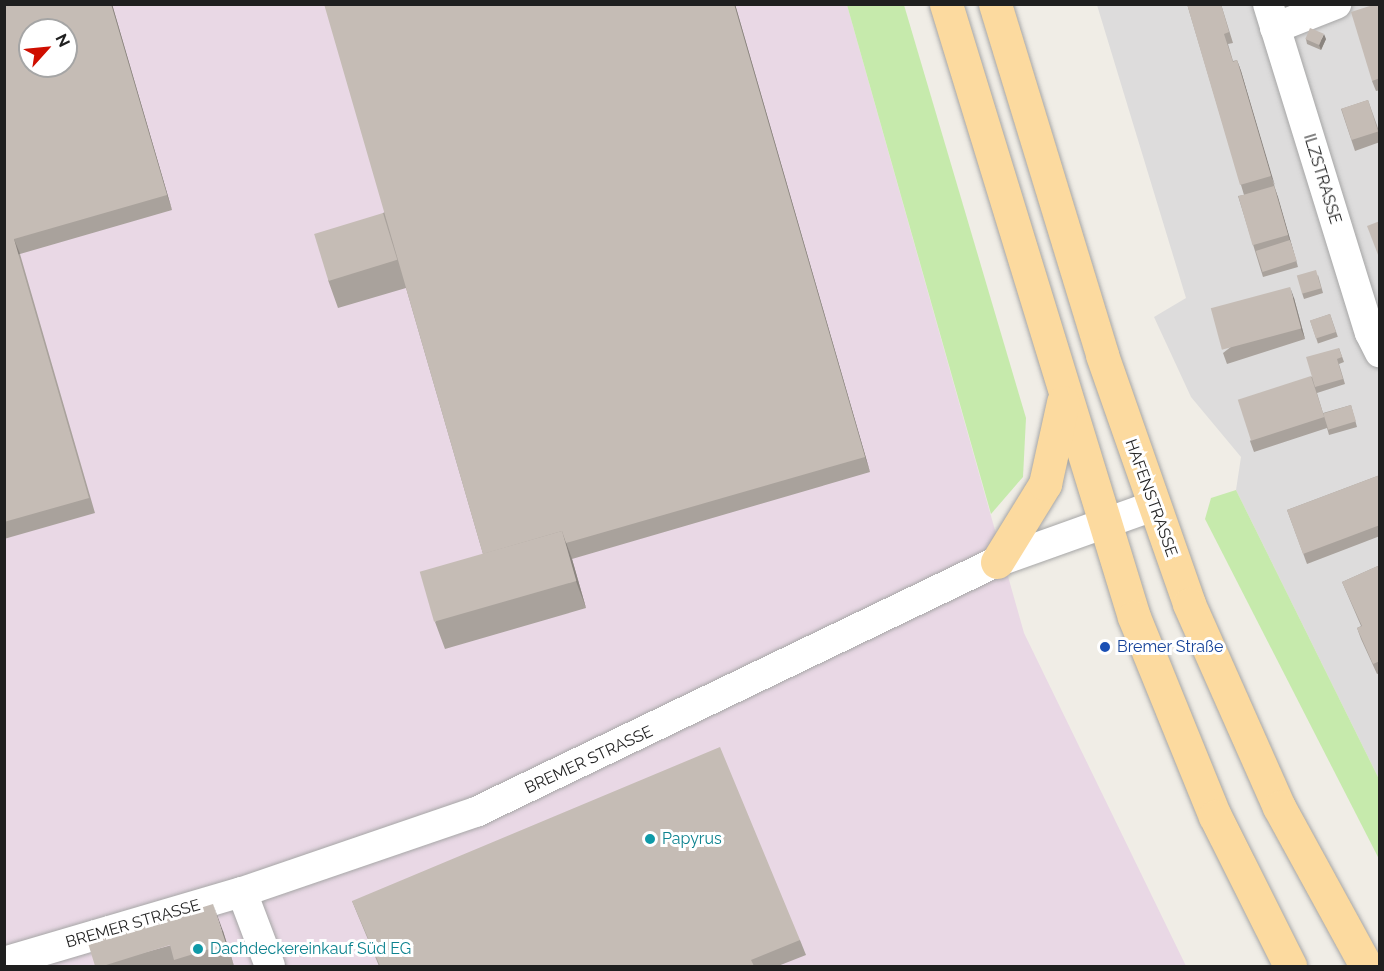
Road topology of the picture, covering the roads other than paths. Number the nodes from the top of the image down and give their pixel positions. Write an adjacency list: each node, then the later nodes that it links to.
1 (946, 4): 6 (main road)
2 (995, 4): 7 (main road, HAFENSTRASSE)
3 (1336, 4): 4 (street)
4 (1271, 16): 5 (street, ILZSTRASSE)
5 (1380, 353)
6 (1064, 397): 8 (main road); 9 (main road)
7 (1154, 506): 8 (street, BREMER STRASSE); 14 (main road, HAFENSTRASSE)
8 (1103, 524): 9 (street, BREMER STRASSE); 13 (main road)
9 (997, 562): 10 (street, BREMER STRASSE)
10 (242, 892): 11 (street, BREMER STRASSE); 12 (street)
11 (4, 962)
12 (270, 966)
13 (1290, 966)
14 (1366, 966)

